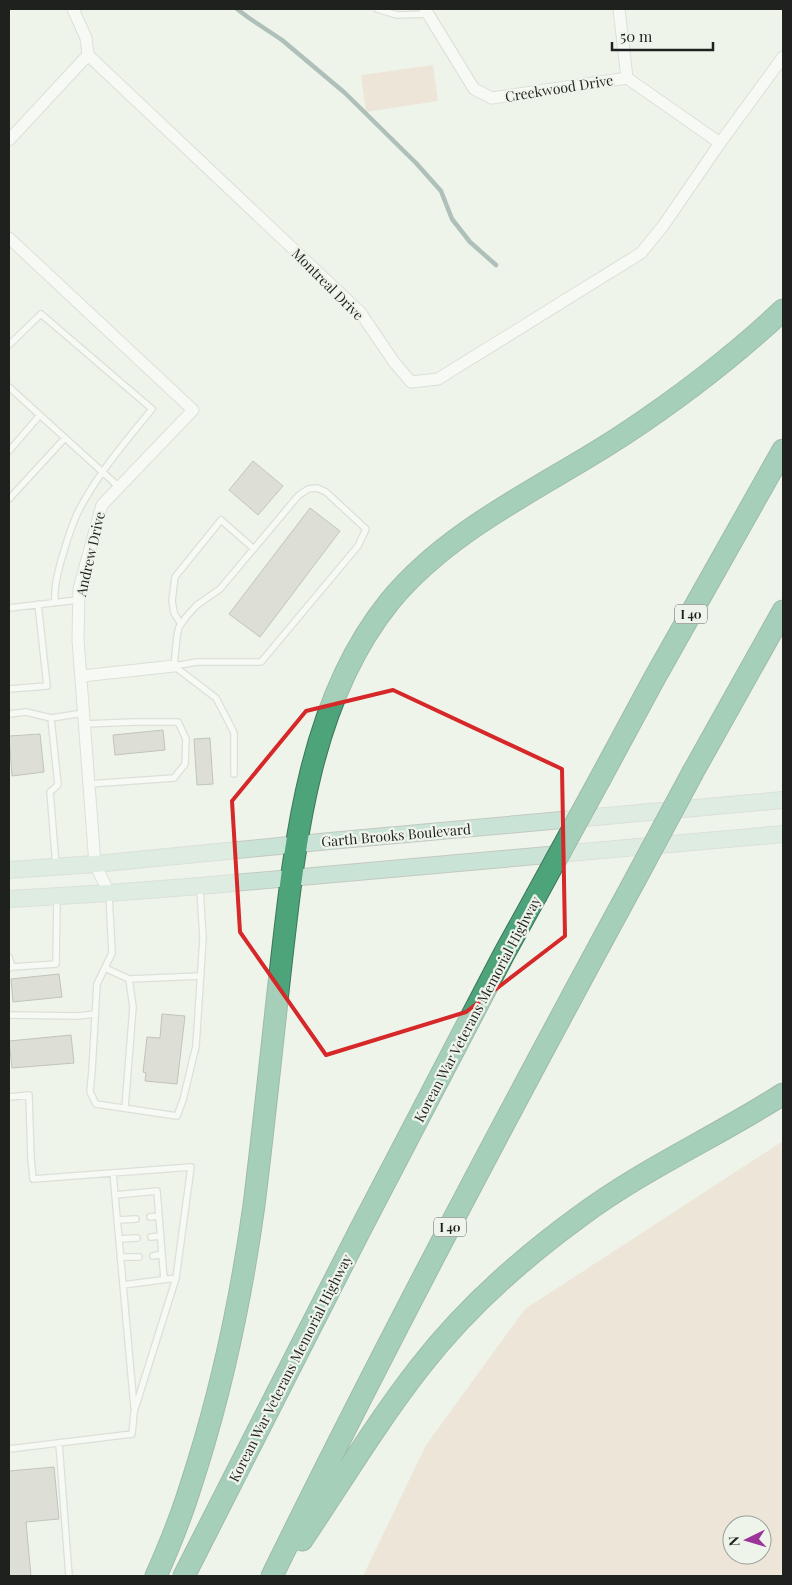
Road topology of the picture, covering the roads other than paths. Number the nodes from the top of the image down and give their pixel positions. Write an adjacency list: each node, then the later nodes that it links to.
1 (73, 9): 5 (street)
2 (377, 9): 4 (lane)
3 (619, 9): 7 (street)
4 (427, 11): 7 (street, Creekwood Drive)
5 (88, 55): 8 (street); 9 (street, Montreal Drive)
6 (783, 57): 9 (street)
7 (627, 78): 9 (street, Creekwood Drive)
8 (9, 140)
9 (720, 143)
10 (9, 238): 19 (street, Andrew Drive)
11 (783, 310): 38 (highway)
12 (9, 346): 18 (lane)
13 (9, 387): 14 (lane)
14 (40, 416): 15 (lane); 17 (lane)
15 (65, 438): 18 (lane); 20 (lane)
16 (783, 450): 79 (highway, Korean War Veterans Memorial Highway / I 40, bridge)
17 (9, 451)
18 (103, 472): 19 (lane); 23 (lane)
19 (119, 487): 22 (street, Andrew Drive)
20 (9, 499)
21 (254, 549): 27 (lane); 27 (lane); 28 (lane)
22 (78, 600): 23 (lane); 29 (street, Andrew Drive)
23 (55, 603): 24 (lane)
24 (38, 604): 25 (lane); 30 (lane)
25 (9, 608)
26 (783, 611): 80 (highway, I 40, bridge)
27 (181, 624): 28 (lane)
28 (174, 666): 29 (street); 34 (lane)
29 (82, 676): 33 (street, Andrew Drive)
30 (9, 689)
31 (9, 714): 32 (lane)
32 (51, 718): 33 (lane); 40 (lane)
33 (85, 719): 35 (street, Andrew Drive); 35 (lane)
34 (234, 774)
35 (89, 784): 39 (street, Andrew Drive)
36 (783, 800): 38 (street, Garth Brooks Boulevard)
37 (783, 834): 42 (street)
38 (297, 844): 39 (street, Garth Brooks Boulevard); 42 (highway)
39 (95, 864): 40 (street, Garth Brooks Boulevard); 44 (street, Andrew Drive)
40 (56, 866): 41 (street, Garth Brooks Boulevard)
41 (9, 870)
42 (291, 877): 43 (street); 78 (highway)
43 (200, 886): 44 (street); 50 (lane)
44 (109, 893): 45 (street); 49 (lane)
45 (57, 896): 46 (street); 48 (lane)
46 (9, 899)
47 (9, 957): 48 (lane)
48 (10, 968)
49 (105, 968): 51 (lane); 52 (lane)
50 (200, 976): 51 (lane); 56 (lane)
51 (129, 979): 56 (lane)
52 (95, 1014): 53 (lane); 56 (lane)
53 (9, 1015)
54 (783, 1094): 81 (highway)
55 (9, 1097): 57 (lane)
56 (125, 1108)
57 (113, 1173): 58 (lane); 71 (lane)
58 (115, 1195): 59 (lane); 62 (lane)
59 (159, 1216): 60 (lane); 63 (lane)
60 (150, 1217)
61 (136, 1219): 62 (lane)
62 (117, 1220): 66 (lane)
63 (161, 1236): 64 (lane); 67 (lane)
64 (151, 1237)
65 (137, 1238): 66 (lane)
66 (119, 1239): 69 (lane)
67 (162, 1254): 68 (lane); 72 (lane)
68 (154, 1256)
69 (120, 1257): 70 (lane); 73 (lane)
70 (139, 1257)
71 (176, 1278): 72 (lane); 74 (lane)
72 (164, 1279): 73 (lane)
73 (123, 1285): 74 (lane)
74 (134, 1412): 75 (lane)
75 (59, 1443): 76 (lane); 77 (lane)
76 (9, 1449)
77 (69, 1576)
78 (156, 1576)
79 (184, 1576)
80 (272, 1576)
81 (278, 1576)

